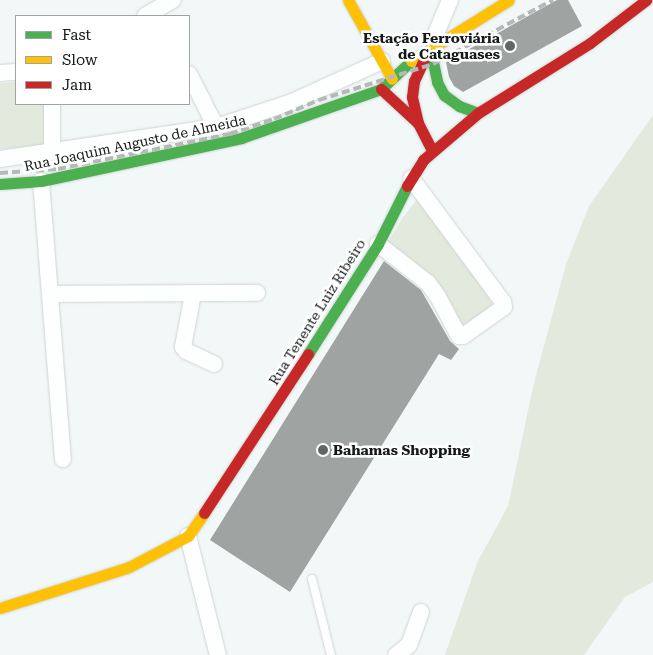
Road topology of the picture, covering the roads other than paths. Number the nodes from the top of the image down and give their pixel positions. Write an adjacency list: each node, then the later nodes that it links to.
1 (173, 0): 6 (street)
2 (348, 0): 8 (main road)
3 (450, 0): 7 (street)
4 (510, 0): 7 (main road, Rua Joaquim Augusto de Almeida)
5 (646, 0): 15 (main road, Rua Tenente Luiz Ribeiro)
6 (154, 14)
7 (430, 48): 12 (main road, Rua Joaquim Augusto de Almeida); 15 (main road); 16 (main road)
8 (384, 64): 12 (main road); 17 (street)
9 (15, 72): 10 (street)
10 (0, 73)
11 (190, 76): 17 (street)
12 (392, 79): 13 (main road, Rua Joaquim Augusto de Almeida)
13 (381, 89): 16 (main road); 22 (main road, Rua Joaquim Augusto de Almeida)
14 (52, 105): 19 (street)
15 (478, 114): 18 (main road, Rua Tenente Luiz Ribeiro)
16 (418, 123): 18 (main road)
17 (216, 127): 19 (street)
18 (432, 151): 21 (main road, Rua Tenente Luiz Ribeiro)
19 (52, 152): 20 (street)
20 (0, 159)
21 (411, 178): 24 (main road, Rua Tenente Luiz Ribeiro); 24 (street)
22 (41, 181): 23 (main road, Rua Joaquim Augusto de Almeida); 26 (street)
23 (0, 184)
24 (378, 244): 30 (main road, Rua Tenente Luiz Ribeiro)
25 (257, 293): 27 (street)
26 (50, 294): 27 (street); 29 (street)
27 (193, 294): 28 (street)
28 (214, 364)
29 (63, 459)
30 (188, 536): 32 (main road, Rua Tenente Luiz Ribeiro); 34 (street)
31 (312, 579): 35 (lane)
32 (0, 608)
33 (421, 612): 36 (street)
34 (218, 655)
35 (331, 655)
36 (396, 655)

